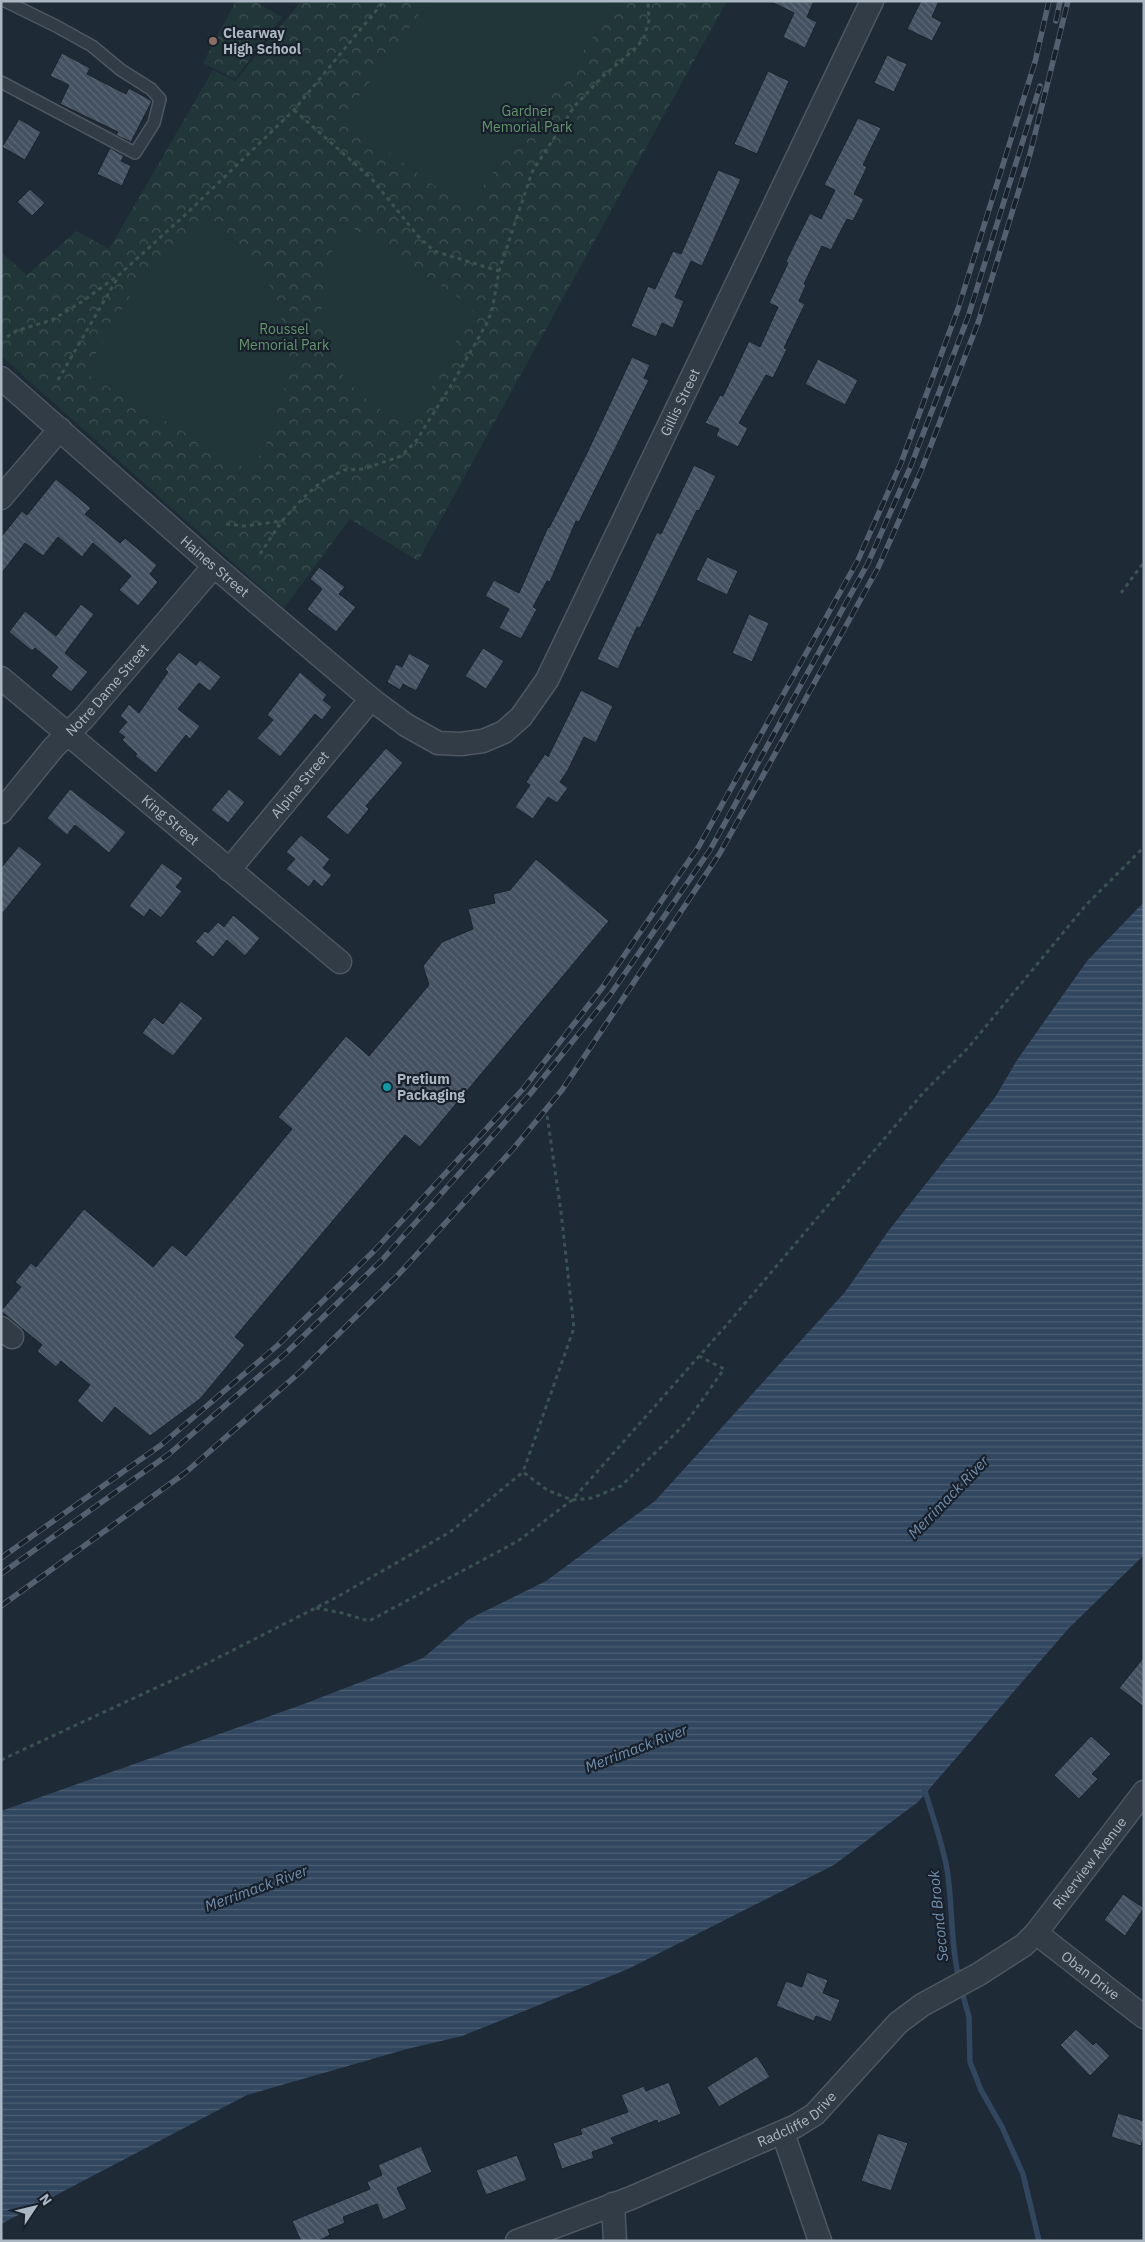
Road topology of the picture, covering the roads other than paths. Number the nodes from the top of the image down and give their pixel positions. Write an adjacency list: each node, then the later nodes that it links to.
1 (5, 1): 3 (lane)
2 (872, 1): 11 (street, Gillis Street)
3 (1, 82)
4 (1, 378): 5 (street, Haines Street)
5 (60, 429): 6 (street); 7 (street, Haines Street)
6 (1, 498)
7 (214, 566): 9 (street, Haines Street); 10 (street, Notre Dame Street)
8 (1, 678): 10 (street, King Street)
9 (370, 699): 11 (street, Haines Street); 13 (street, Alpine Street)
10 (68, 733): 12 (street, Notre Dame Street); 13 (street, King Street)
11 (438, 743)
12 (1, 812)
13 (230, 870): 14 (street, King Street)
14 (340, 962)
15 (1144, 1792): 16 (street, Riverview Avenue)
16 (1036, 1934): 17 (street, Oban Drive); 18 (street, Radcliffe Drive)
17 (1144, 2018)
18 (783, 2132): 19 (street, Radcliffe Drive); 22 (street)
19 (613, 2204): 20 (street, Radcliffe Drive); 21 (street)
20 (517, 2241)
21 (615, 2241)
22 (820, 2241)

